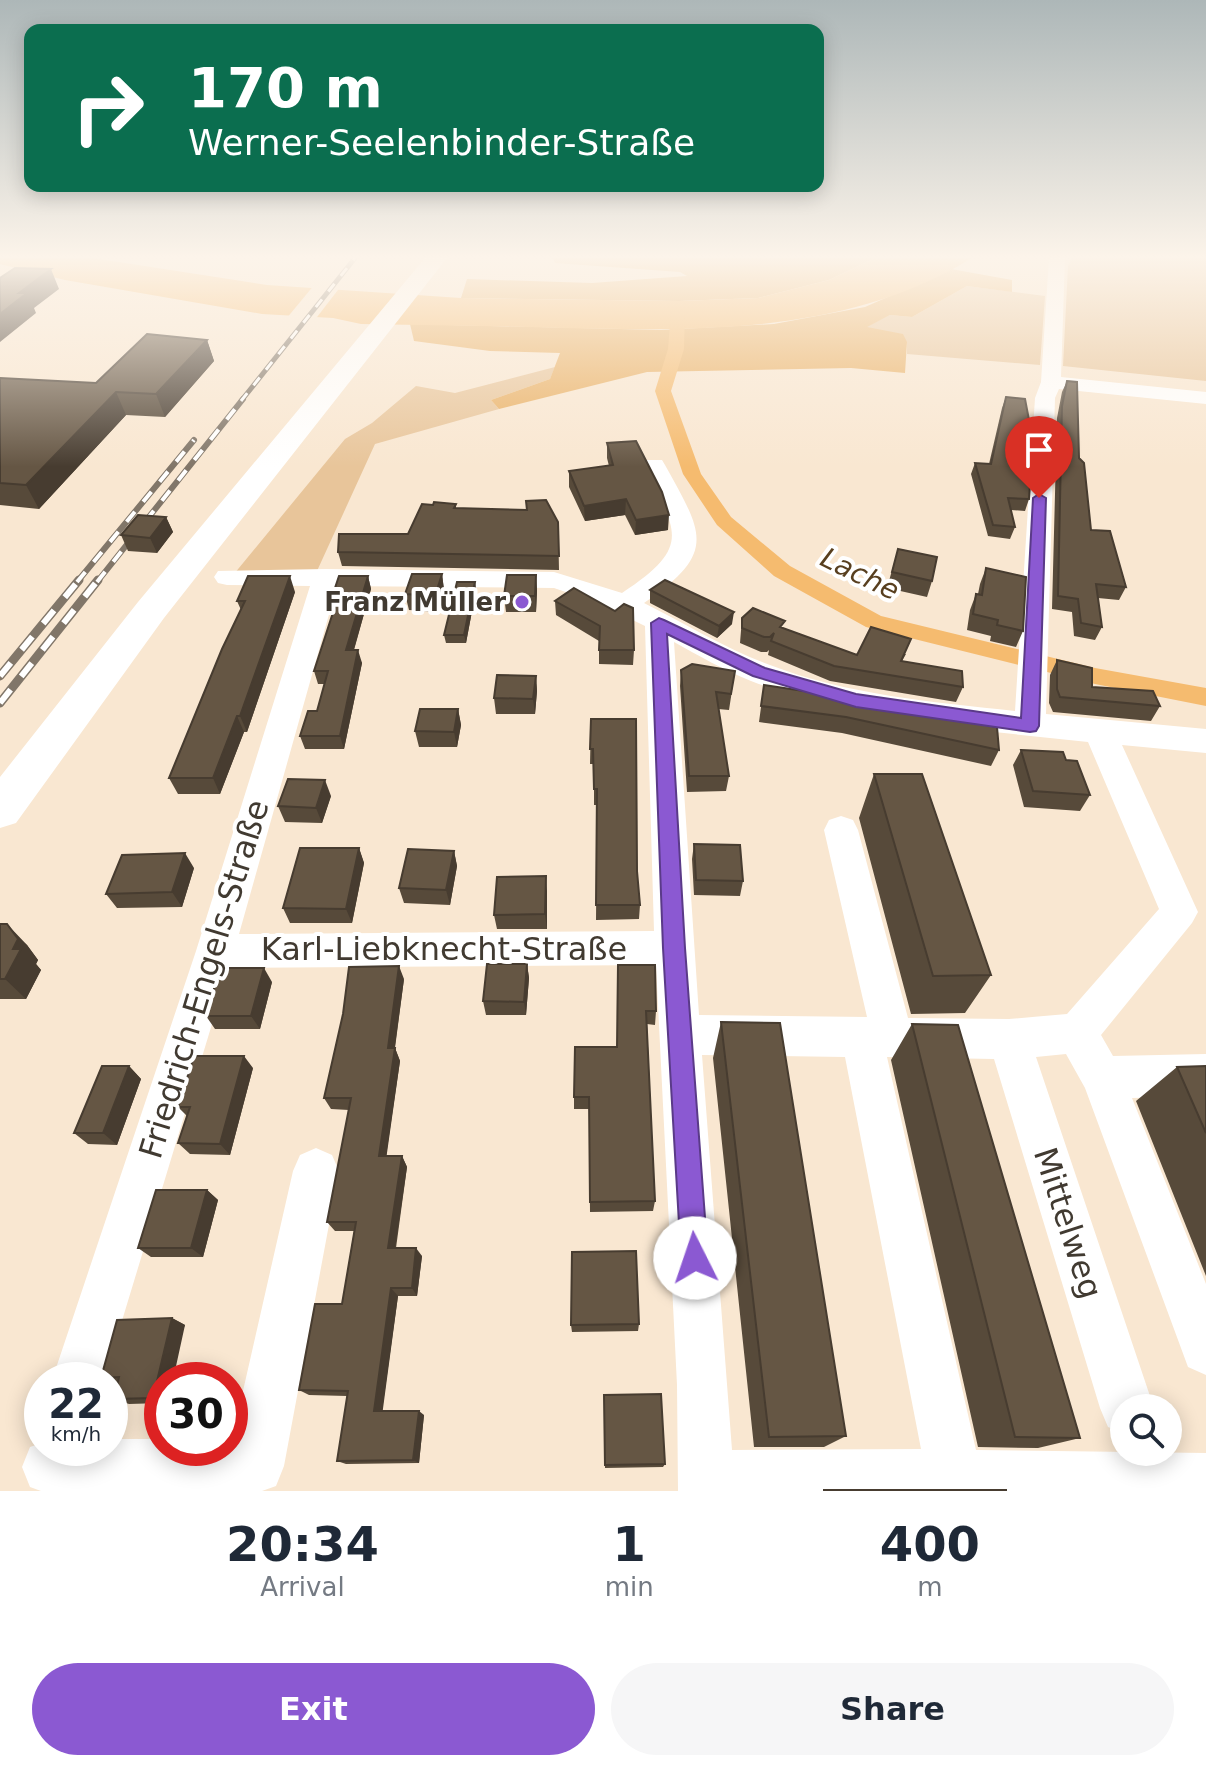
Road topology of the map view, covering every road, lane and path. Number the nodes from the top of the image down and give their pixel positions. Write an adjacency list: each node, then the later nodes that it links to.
1 (378, 328): 12 (main road)
2 (1053, 328): 3 (street)
3 (1051, 382): 4 (street); 9 (street)
4 (1206, 398)
5 (654, 465): 8 (street)
6 (227, 577): 7 (street)
7 (326, 577): 8 (street); 16 (street, Friedrich-Engels-Straße)
8 (641, 614): 9 (street); 15 (street)
9 (1030, 726): 10 (street)
10 (1100, 732): 11 (street); 14 (street)
11 (1206, 741)
12 (0, 810)
13 (841, 830): 19 (street)
14 (1192, 909): 17 (street)
15 (674, 948): 16 (street, Karl-Liebknecht-Straße); 18 (street)
16 (215, 951): 25 (street, Friedrich-Engels-Straße)
17 (1077, 1033): 20 (street); 22 (street)
18 (679, 1035): 19 (street); 31 (street)
19 (877, 1037): 20 (street); 30 (street)
20 (1009, 1039): 26 (street, Mittelweg)
21 (1206, 1075): 22 (street)
22 (1102, 1077): 24 (street)
23 (316, 1171): 27 (street)
24 (1206, 1349)
25 (84, 1362)
26 (1123, 1394)
27 (49, 1469)
28 (1148, 1475): 29 (street); 30 (street)
29 (1206, 1481)
30 (977, 1482): 31 (street)
31 (705, 1485)

